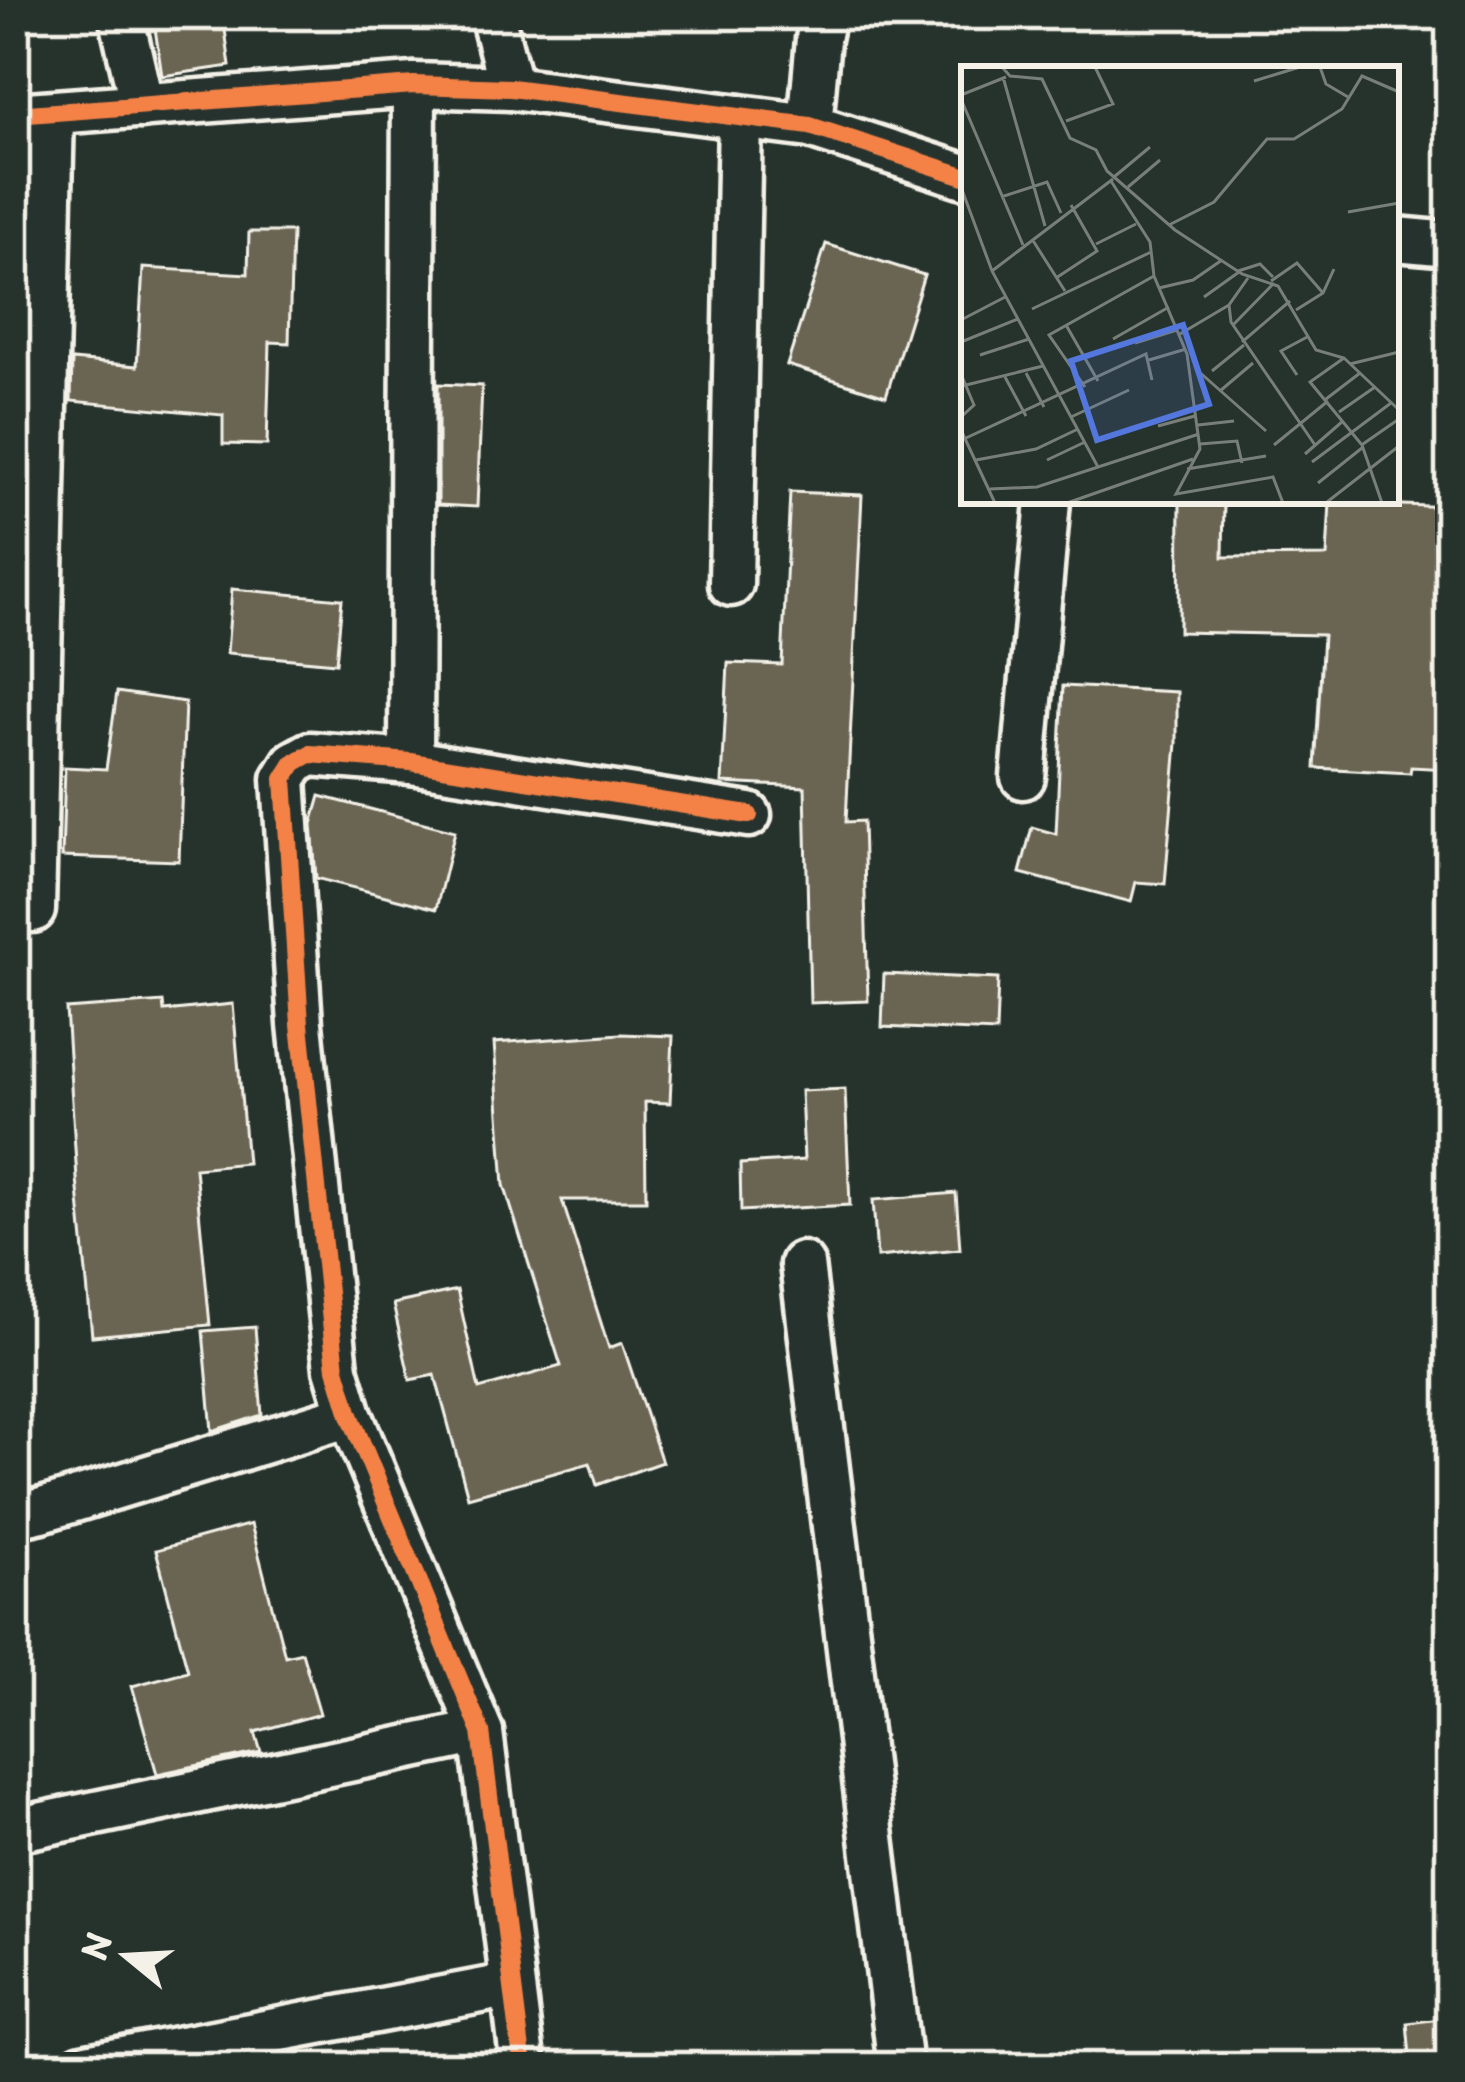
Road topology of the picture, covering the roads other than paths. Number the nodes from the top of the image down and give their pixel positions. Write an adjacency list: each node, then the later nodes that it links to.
1 (121, 15): 6 (street)
2 (492, 15): 5 (street)
3 (824, 15): 9 (street)
4 (414, 85): 5 (street); 6 (street); 15 (street)
5 (511, 88): 8 (street)
6 (142, 106): 7 (street)
7 (34, 114): 18 (street)
8 (740, 117): 9 (street); 14 (street)
9 (810, 126): 10 (street)
10 (961, 175)
11 (1399, 239): 12 (street)
12 (1450, 244)
13 (1048, 504): 16 (street)
14 (731, 584)
15 (411, 762): 17 (street); 20 (street)
16 (1022, 777)
17 (748, 814)
18 (33, 910)
19 (802, 1264): 27 (street)
20 (350, 1415): 21 (street); 22 (street)
21 (15, 1516)
22 (481, 1732): 23 (street); 24 (street)
23 (15, 1830)
24 (512, 1985): 25 (street); 26 (street)
25 (82, 2067)
26 (523, 2067)
27 (899, 2067)

